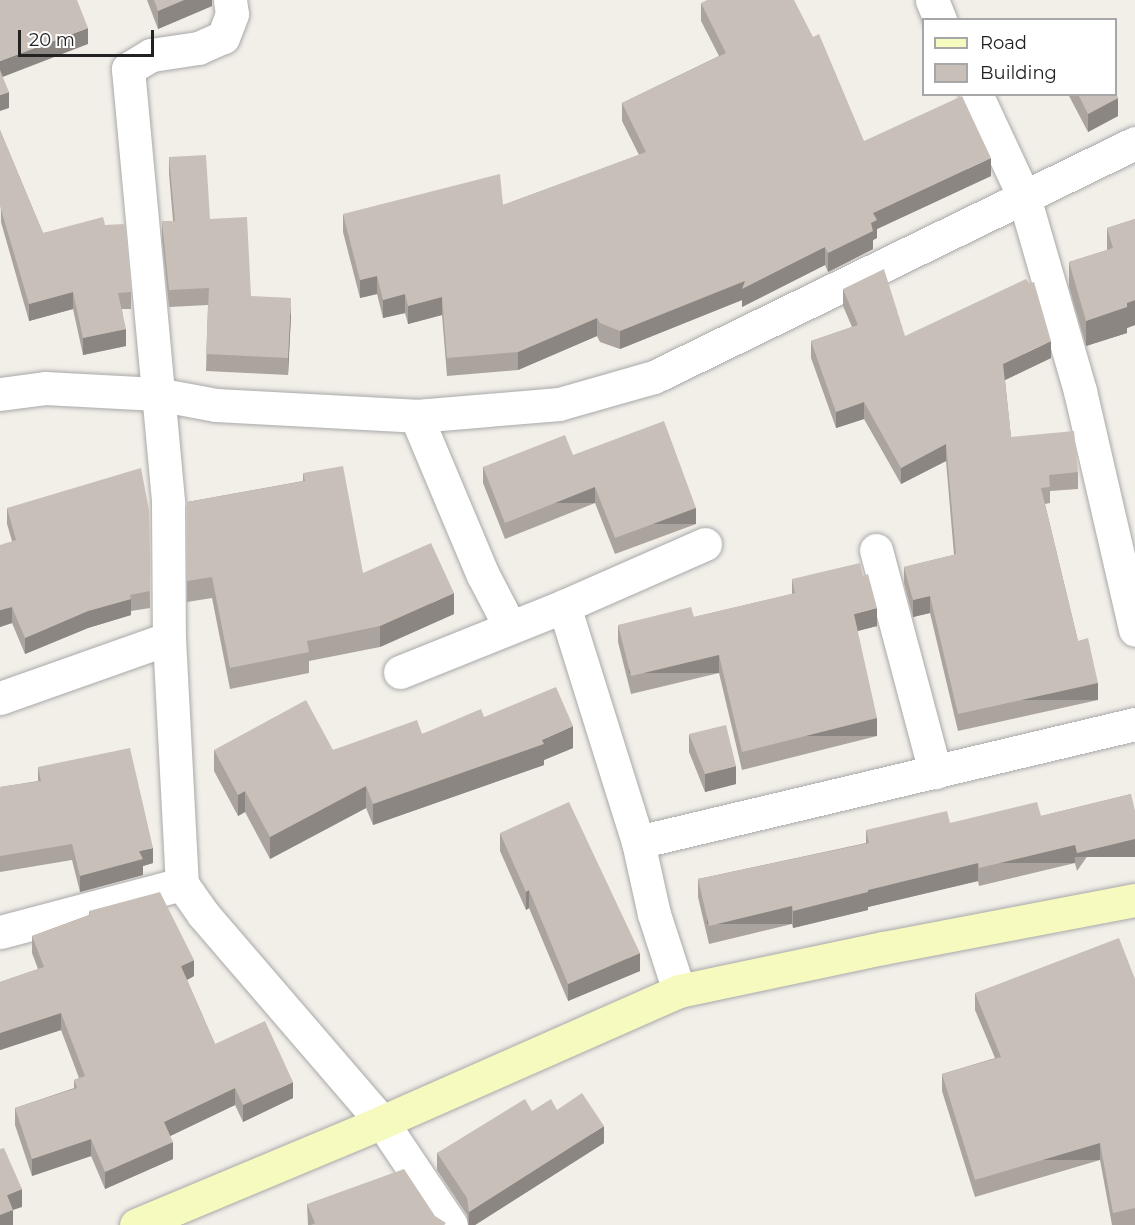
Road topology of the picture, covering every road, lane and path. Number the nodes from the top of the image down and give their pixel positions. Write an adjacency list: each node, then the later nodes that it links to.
1 (230, 0): 8 (street)
2 (932, 0): 3 (street)
3 (939, 18)
4 (976, 96): 6 (street)
5 (1135, 143): 6 (street)
6 (1024, 197): 9 (street); 14 (street)
7 (0, 394): 8 (street)
8 (157, 394): 9 (street); 15 (street)
9 (416, 416): 13 (street)
10 (705, 544): 12 (street)
11 (876, 550): 19 (street)
12 (564, 606): 13 (street); 20 (street)
13 (510, 627): 16 (street)
14 (1135, 630)
15 (169, 638): 17 (street); 21 (street)
16 (400, 672)
17 (0, 698)
18 (1135, 724): 19 (street)
19 (935, 772): 20 (street)
20 (638, 842): 24 (street)
21 (182, 884): 23 (street); 25 (street)
22 (1135, 900): 24 (street)
23 (0, 932)
24 (679, 992): 25 (street)
25 (382, 1122): 26 (street); 27 (street)
26 (136, 1225)
27 (451, 1225)

